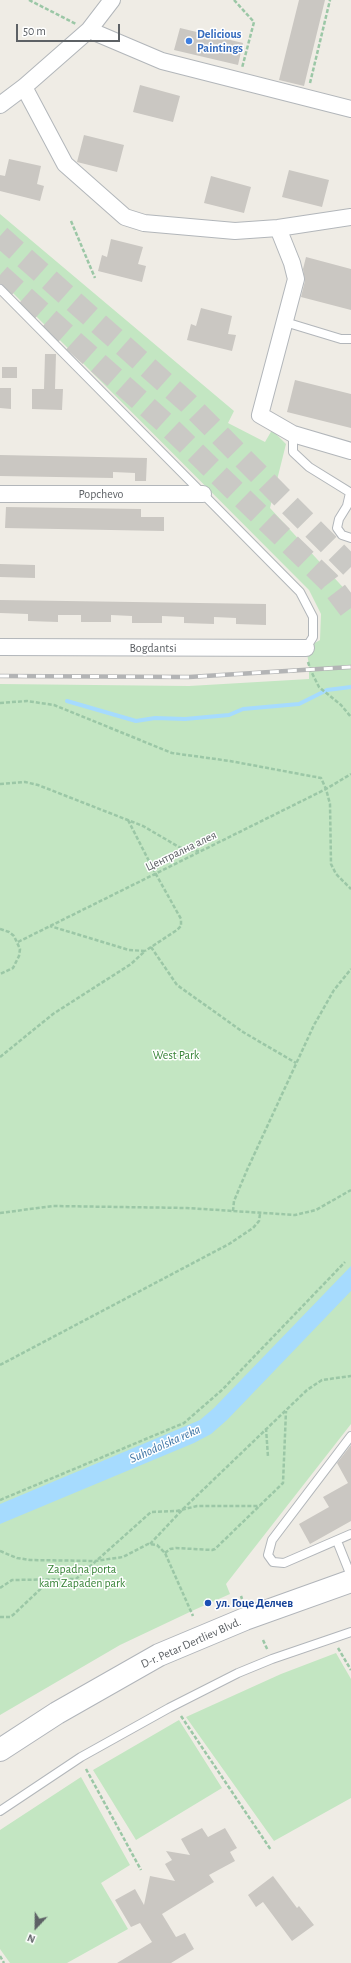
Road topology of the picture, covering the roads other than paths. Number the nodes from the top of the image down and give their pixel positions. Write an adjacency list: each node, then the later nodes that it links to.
1 (112, 0): 2 (street)
2 (89, 30): 3 (street); 5 (street)
3 (24, 87): 4 (street); 7 (street)
4 (0, 105)
5 (351, 109)
6 (351, 217): 7 (street)
7 (278, 228): 9 (street)
8 (0, 289): 15 (lane)
9 (285, 322): 10 (lane); 11 (street)
10 (351, 339)
11 (293, 434): 12 (street); 13 (lane)
12 (351, 451)
13 (351, 493): 16 (lane)
14 (0, 494): 15 (street, Popchevo)
15 (203, 494): 18 (lane)
16 (351, 538)
17 (0, 647): 18 (street, Bogdantsi)
18 (306, 648)
19 (351, 1436): 21 (lane)
20 (351, 1534): 21 (lane)
21 (337, 1541): 22 (lane)
22 (351, 1576)
23 (351, 1581): 25 (main road, D-r. Petar Dertliev Blvd.)
24 (351, 1632): 26 (lane)
25 (0, 1750)
26 (0, 1811)

